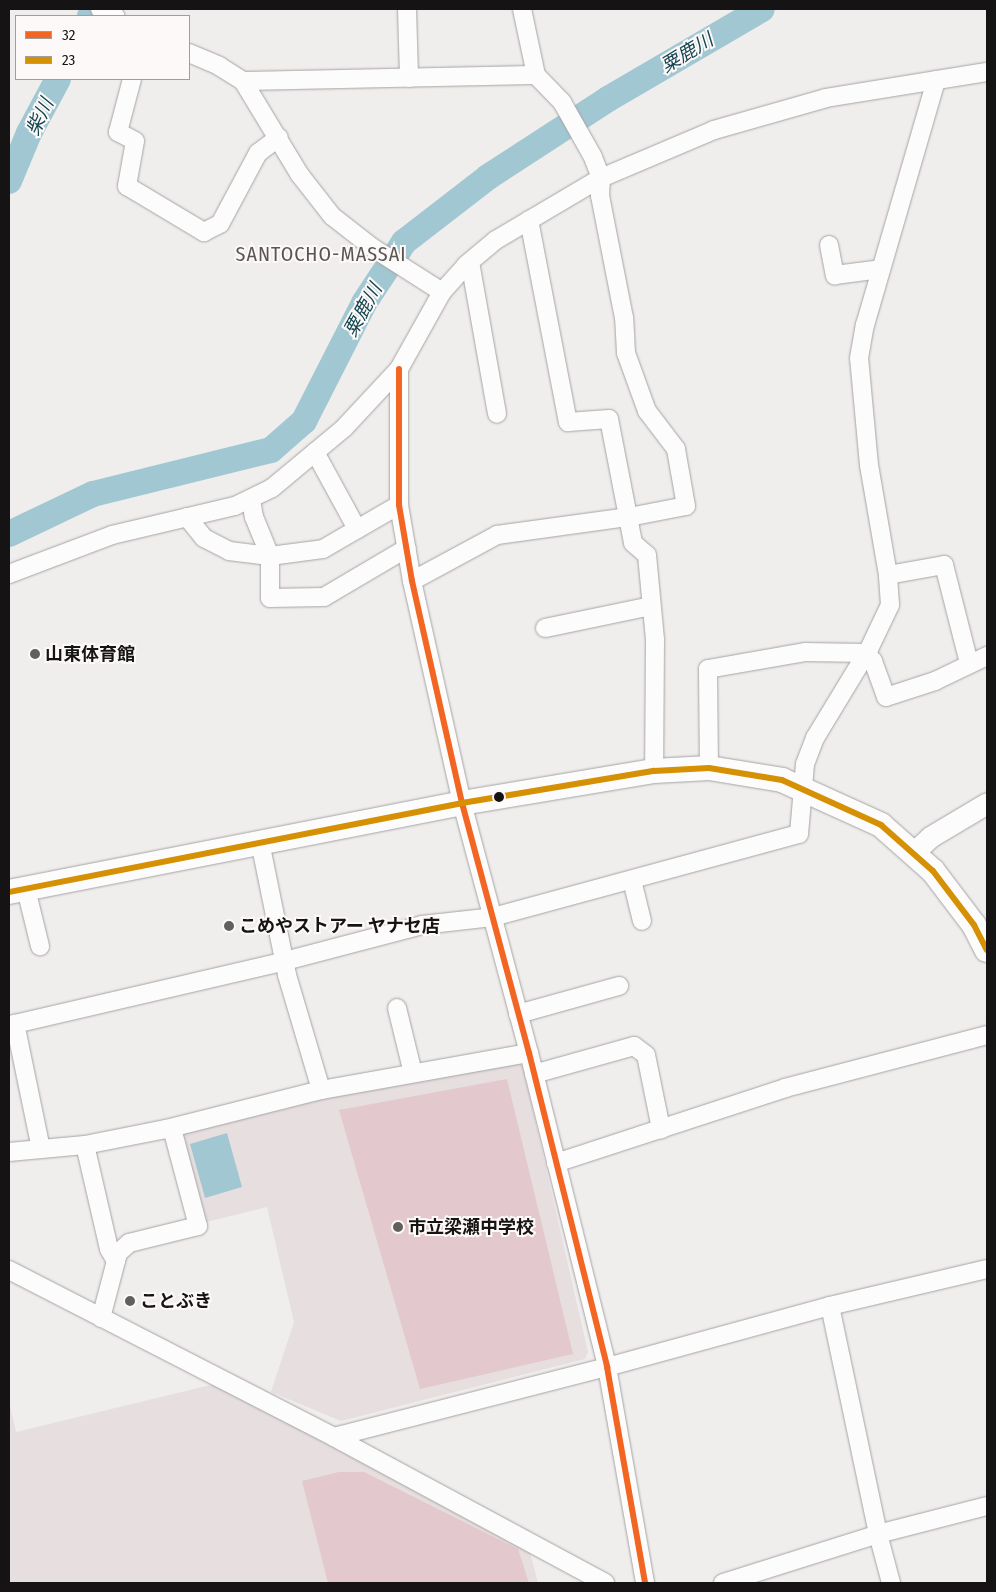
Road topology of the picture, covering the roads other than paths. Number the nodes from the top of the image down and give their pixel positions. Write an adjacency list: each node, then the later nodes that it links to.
1 (407, 9): 6 (street)
2 (522, 9): 5 (street)
3 (190, 53): 8 (street)
4 (987, 72): 9 (street)
5 (536, 75): 6 (street); 11 (street)
6 (409, 78): 8 (street)
7 (132, 80): 10 (street)
8 (243, 80): 10 (street)
9 (936, 80): 11 (street); 15 (street)
10 (279, 137): 16 (street)
11 (601, 178): 12 (street); 22 (street)
12 (529, 220): 14 (street); 22 (street)
13 (829, 245): 15 (street)
14 (470, 262): 16 (street); 18 (street)
15 (881, 269): 28 (street)
16 (435, 288): 17 (street)
17 (399, 369): 19 (street); 21 (street)
18 (497, 414)
19 (315, 452): 20 (street); 24 (street)
20 (251, 499): 23 (street); 26 (street)
21 (399, 504): 24 (street); 25 (street)
22 (629, 516): 29 (street); 30 (street)
23 (188, 517): 26 (street); 27 (street)
24 (357, 529): 26 (street)
25 (407, 548): 26 (street); 29 (street)
26 (270, 556)
27 (9, 574)
28 (888, 575): 32 (street); 34 (street)
29 (412, 581): 38 (street)
30 (652, 606): 31 (street); 36 (street)
31 (545, 628)
32 (866, 653): 34 (street); 35 (street); 37 (street)
33 (987, 656): 34 (street)
34 (969, 663)
35 (709, 768): 36 (main road); 37 (main road)
36 (654, 771): 38 (main road)
37 (804, 789): 41 (main road); 42 (street)
38 (462, 802): 40 (main road); 44 (street)
39 (987, 803): 41 (street)
40 (260, 842): 43 (main road); 48 (street)
41 (913, 853): 47 (main road)
42 (632, 880): 44 (street); 45 (street)
43 (17, 890): 46 (street)
44 (493, 917): 48 (street); 51 (street)
45 (642, 922)
46 (40, 946)
47 (987, 950)
48 (285, 961): 56 (street); 60 (street)
49 (619, 986): 51 (street)
50 (397, 1008): 54 (street)
51 (518, 1014): 53 (street)
52 (987, 1035): 58 (street)
53 (528, 1052): 54 (street); 55 (street)
54 (412, 1073): 56 (street)
55 (534, 1074): 58 (street); 62 (street)
56 (321, 1090): 57 (street)
57 (172, 1128): 59 (street); 63 (street)
58 (661, 1129): 62 (street)
59 (85, 1145): 60 (street); 63 (street)
60 (41, 1149): 61 (street)
61 (9, 1152)
62 (556, 1163): 68 (street)
63 (116, 1262): 67 (street)
64 (987, 1269): 66 (street)
65 (9, 1270): 67 (street)
66 (830, 1306): 68 (street); 71 (street)
67 (101, 1318): 69 (street)
68 (607, 1367): 69 (street); 73 (street)
69 (334, 1437): 72 (street)
70 (987, 1506): 71 (street)
71 (878, 1534): 74 (street); 75 (street)
72 (605, 1583)
73 (645, 1583)
74 (724, 1583)
75 (891, 1583)

